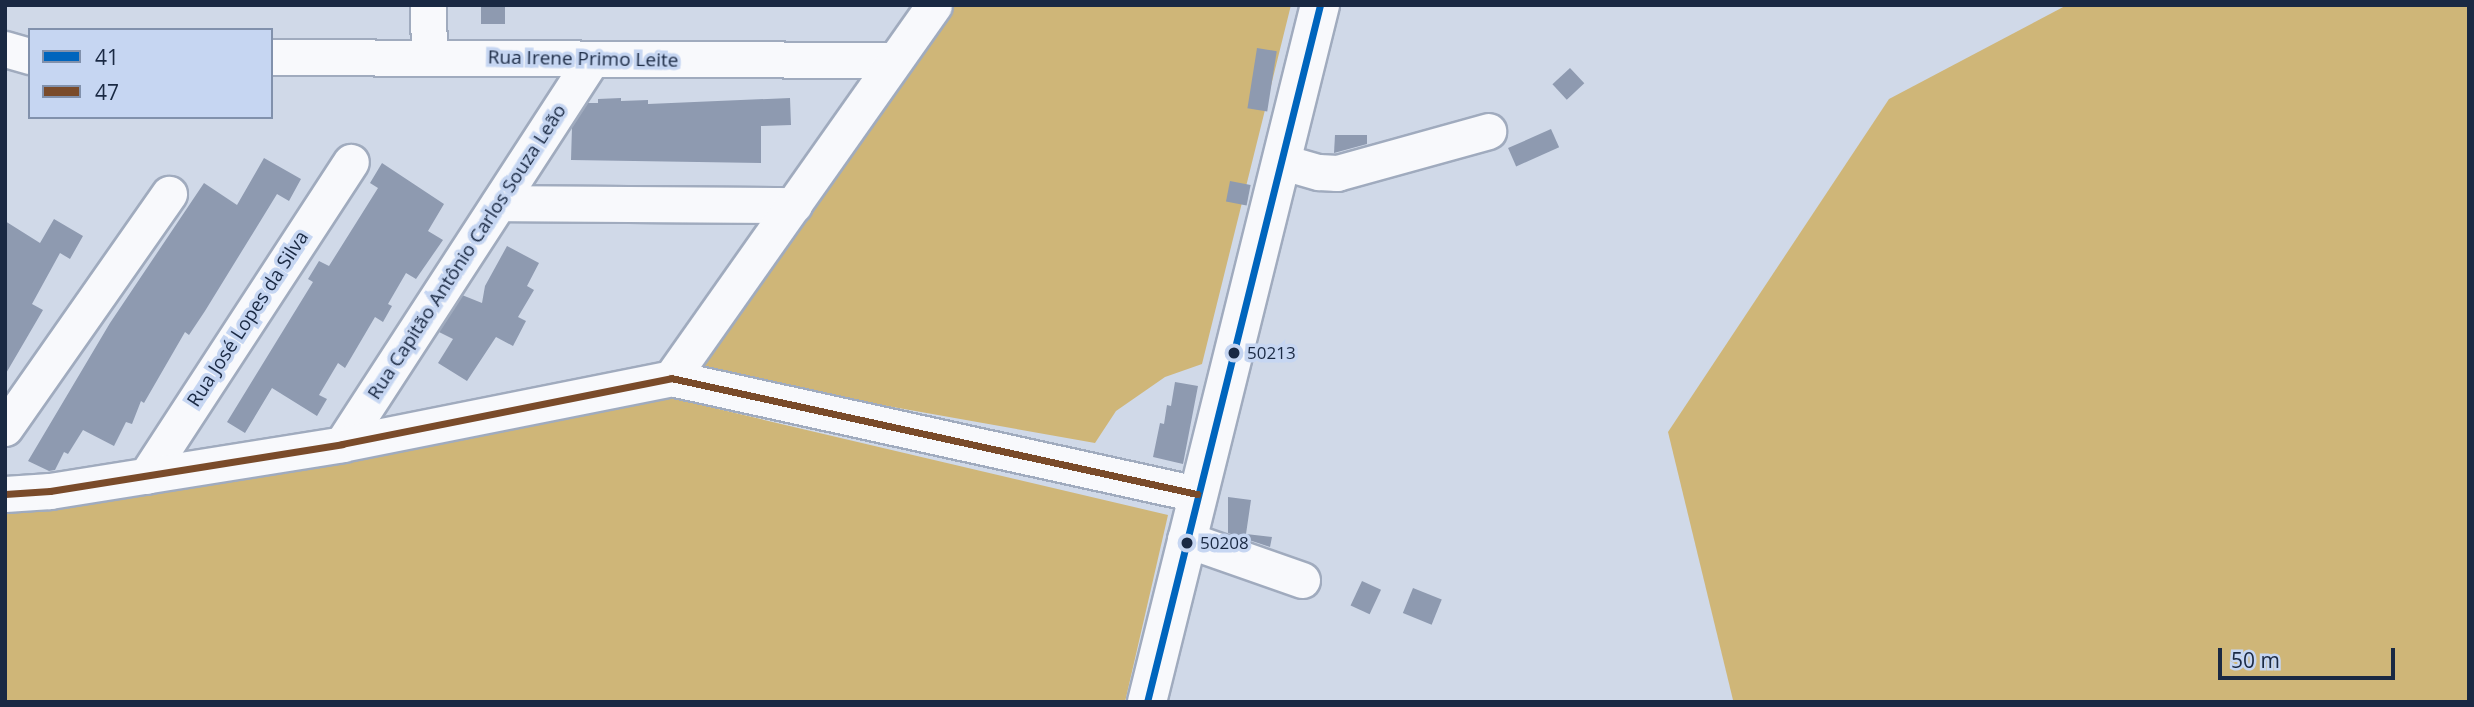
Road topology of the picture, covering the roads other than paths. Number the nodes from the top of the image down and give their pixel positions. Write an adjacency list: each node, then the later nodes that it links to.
1 (428, 5): 7 (street)
2 (934, 5): 9 (street)
3 (1320, 5): 12 (main road)
4 (5, 49): 5 (street)
5 (28, 55)
6 (273, 57): 7 (street, Rua Irene Primo Leite)
7 (429, 57): 8 (street, Rua Irene Primo Leite)
8 (591, 60): 9 (street, Rua Irene Primo Leite); 14 (street, Rua Capitão Antônio Carlos Souza Leão)
9 (894, 61): 15 (street)
10 (1488, 131): 12 (street)
11 (351, 162): 19 (street, Rua José Lopes da Silva)
12 (1283, 162): 21 (main road)
13 (169, 194): 17 (street)
14 (499, 204): 15 (street); 18 (street, Rua Capitão Antônio Carlos Souza Leão)
15 (794, 205): 16 (street)
16 (671, 378): 18 (street); 21 (street)
17 (5, 428)
18 (342, 444): 19 (street)
19 (146, 476): 20 (street)
20 (5, 494)
21 (1197, 495): 22 (main road)
22 (1185, 539): 23 (street); 24 (main road)
23 (1302, 580)
24 (1147, 702)

